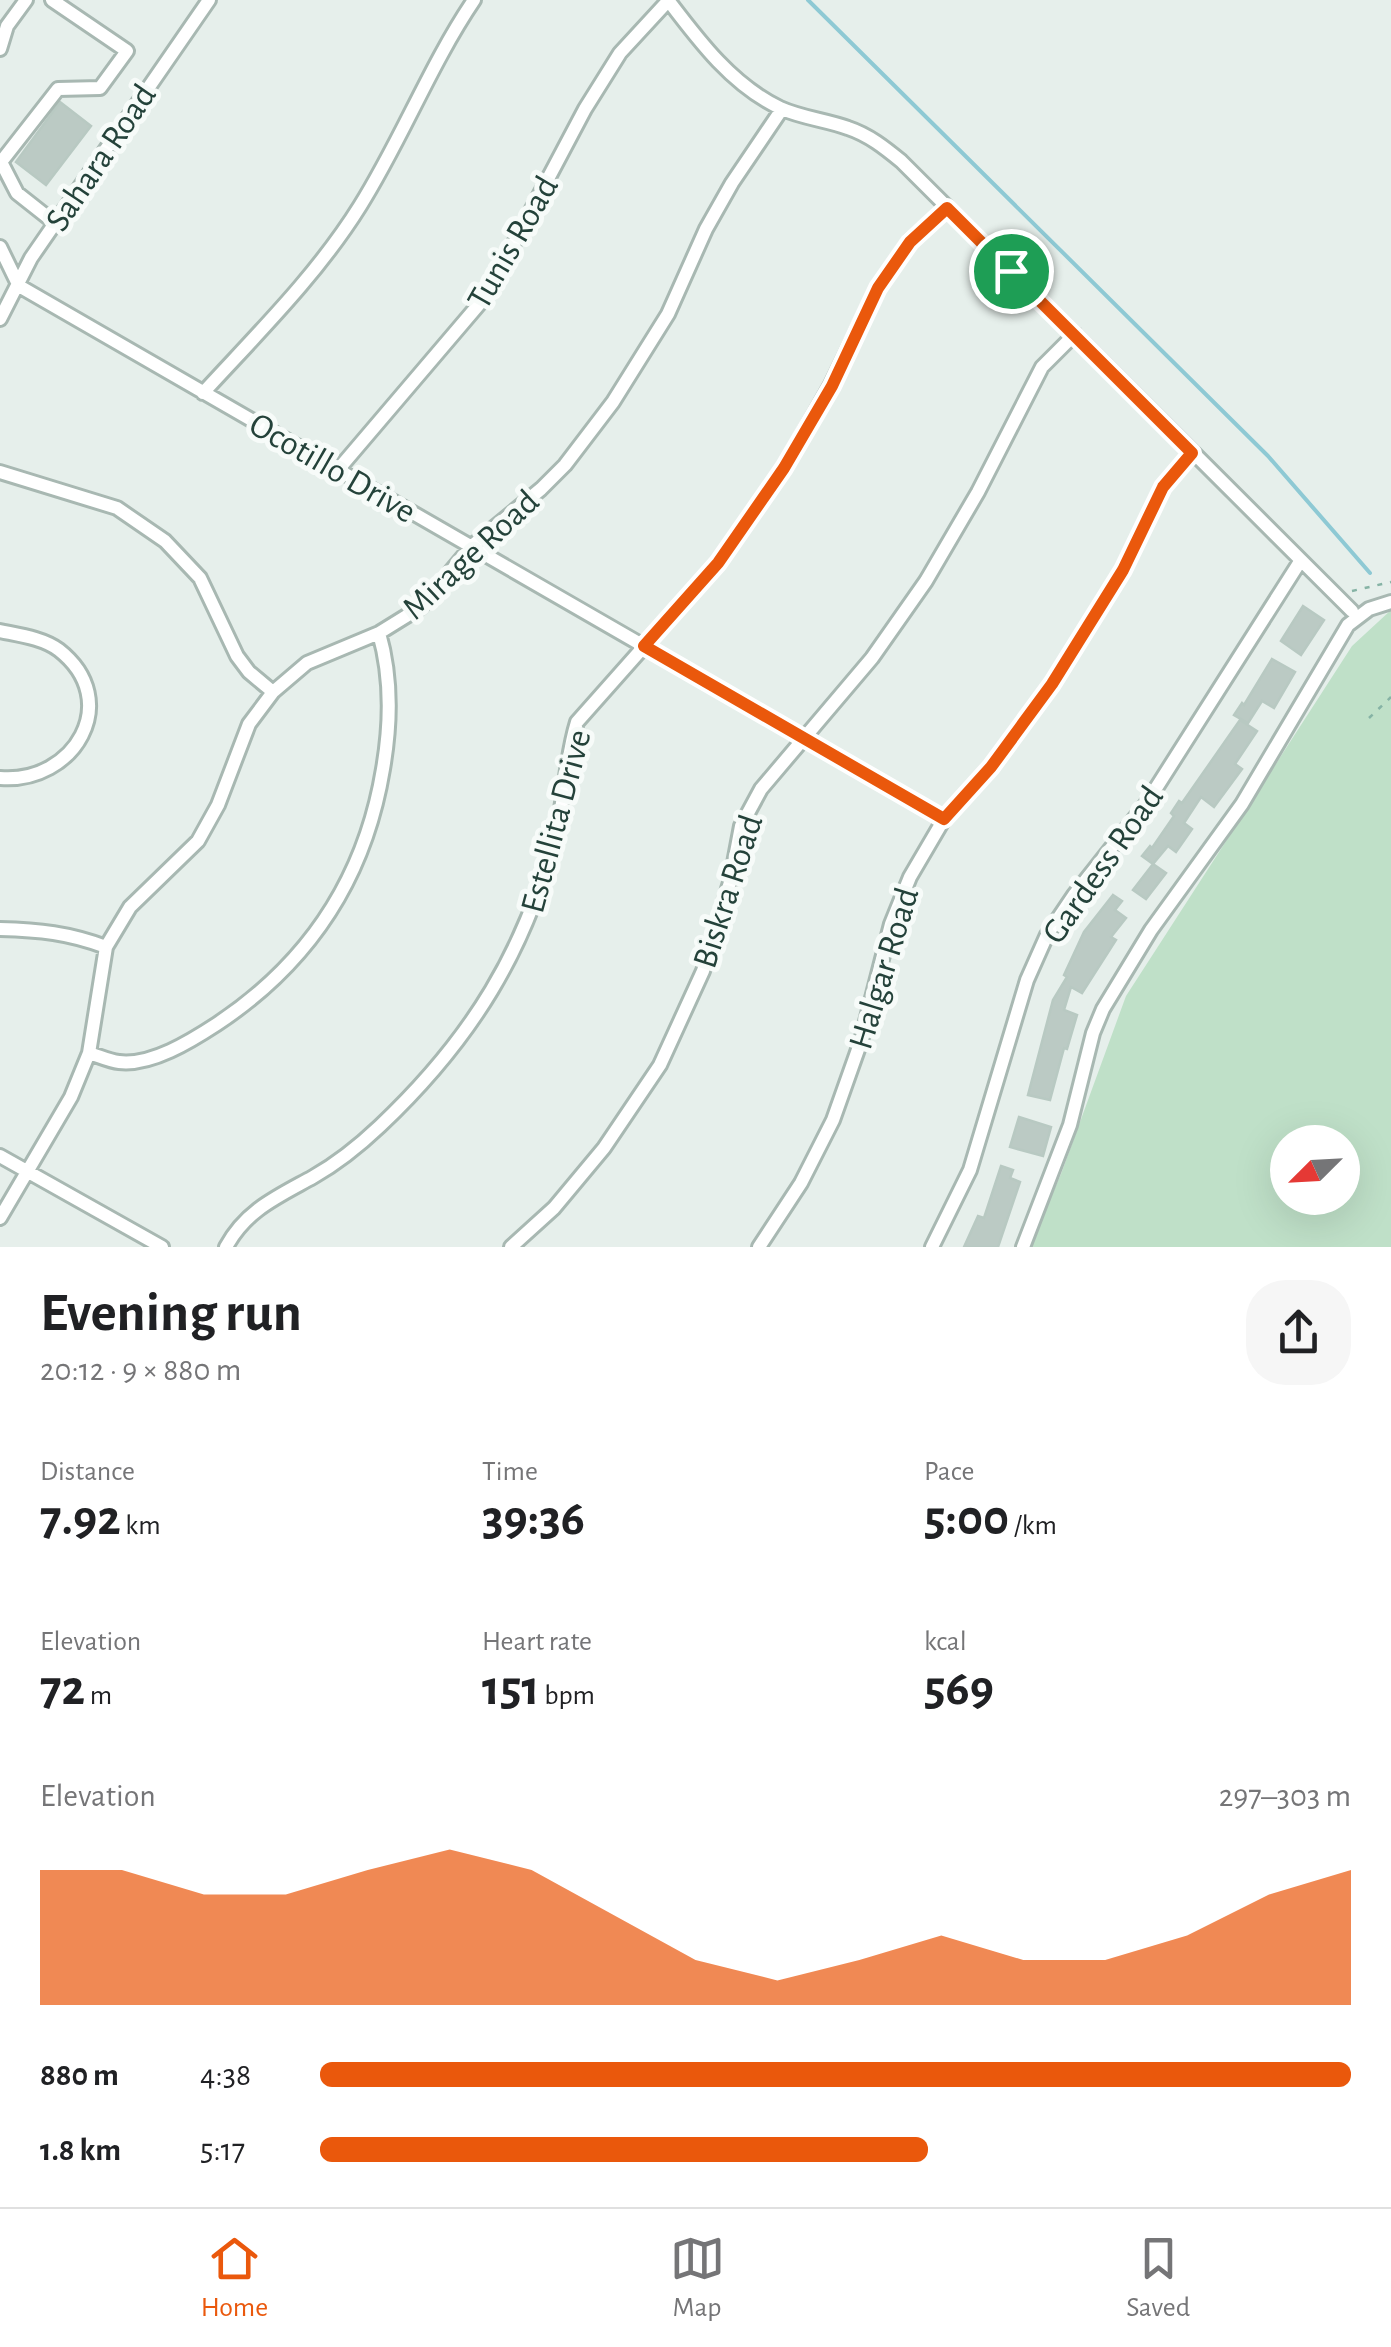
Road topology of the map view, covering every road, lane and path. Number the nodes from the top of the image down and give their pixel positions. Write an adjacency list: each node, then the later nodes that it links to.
1 (26, 0): 6 (street)
2 (52, 0): 8 (street)
3 (210, 0): 10 (street, Sahara Road)
4 (474, 0): 15 (street)
5 (668, 0): 7 (street); 17 (street, Tunis Road)
6 (0, 48)
7 (782, 109): 9 (street); 19 (street, Mirage Road)
8 (0, 161): 10 (street)
9 (947, 208): 14 (street); 27 (street, Estellita Drive)
10 (55, 223): 12 (street, Sahara Road)
11 (0, 246): 12 (street)
12 (19, 286): 13 (street, Sahara Road); 15 (street, Ocotillo Drive)
13 (0, 319)
14 (1076, 334): 16 (street); 31 (street, Biskra Road)
15 (203, 393): 17 (street, Ocotillo Drive)
16 (1192, 453): 20 (street); 33 (street, Halgar Road)
17 (337, 470): 19 (street, Ocotillo Drive)
18 (0, 472): 28 (street)
19 (472, 546): 26 (street, Mirage Road); 27 (street, Ocotillo Drive)
20 (1301, 560): 22 (street); 44 (street, Gardess Road)
21 (1391, 582): 22 (path)
22 (1336, 595): 24 (street)
23 (1391, 602): 45 (street)
24 (1352, 611)
25 (0, 630): 32 (street)
26 (379, 633): 28 (street, Mirage Road); 36 (street)
27 (644, 646): 31 (street, Ocotillo Drive); 41 (street, Estellita Drive)
28 (272, 692): 35 (street, Mirage Road)
29 (1391, 697): 30 (path)
30 (1369, 718)
31 (805, 738): 33 (street, Ocotillo Drive); 42 (street, Biskra Road)
32 (0, 778)
33 (944, 819): 43 (street, Halgar Road)
34 (0, 929): 35 (street)
35 (106, 948): 36 (street, Mirage Road)
36 (89, 1053): 38 (street, Mirage Road)
37 (0, 1156): 38 (street)
38 (27, 1171): 39 (street, Mirage Road); 40 (street)
39 (0, 1218)
40 (162, 1247)
41 (226, 1247)
42 (511, 1247)
43 (759, 1247)
44 (932, 1247)
45 (1023, 1247)

